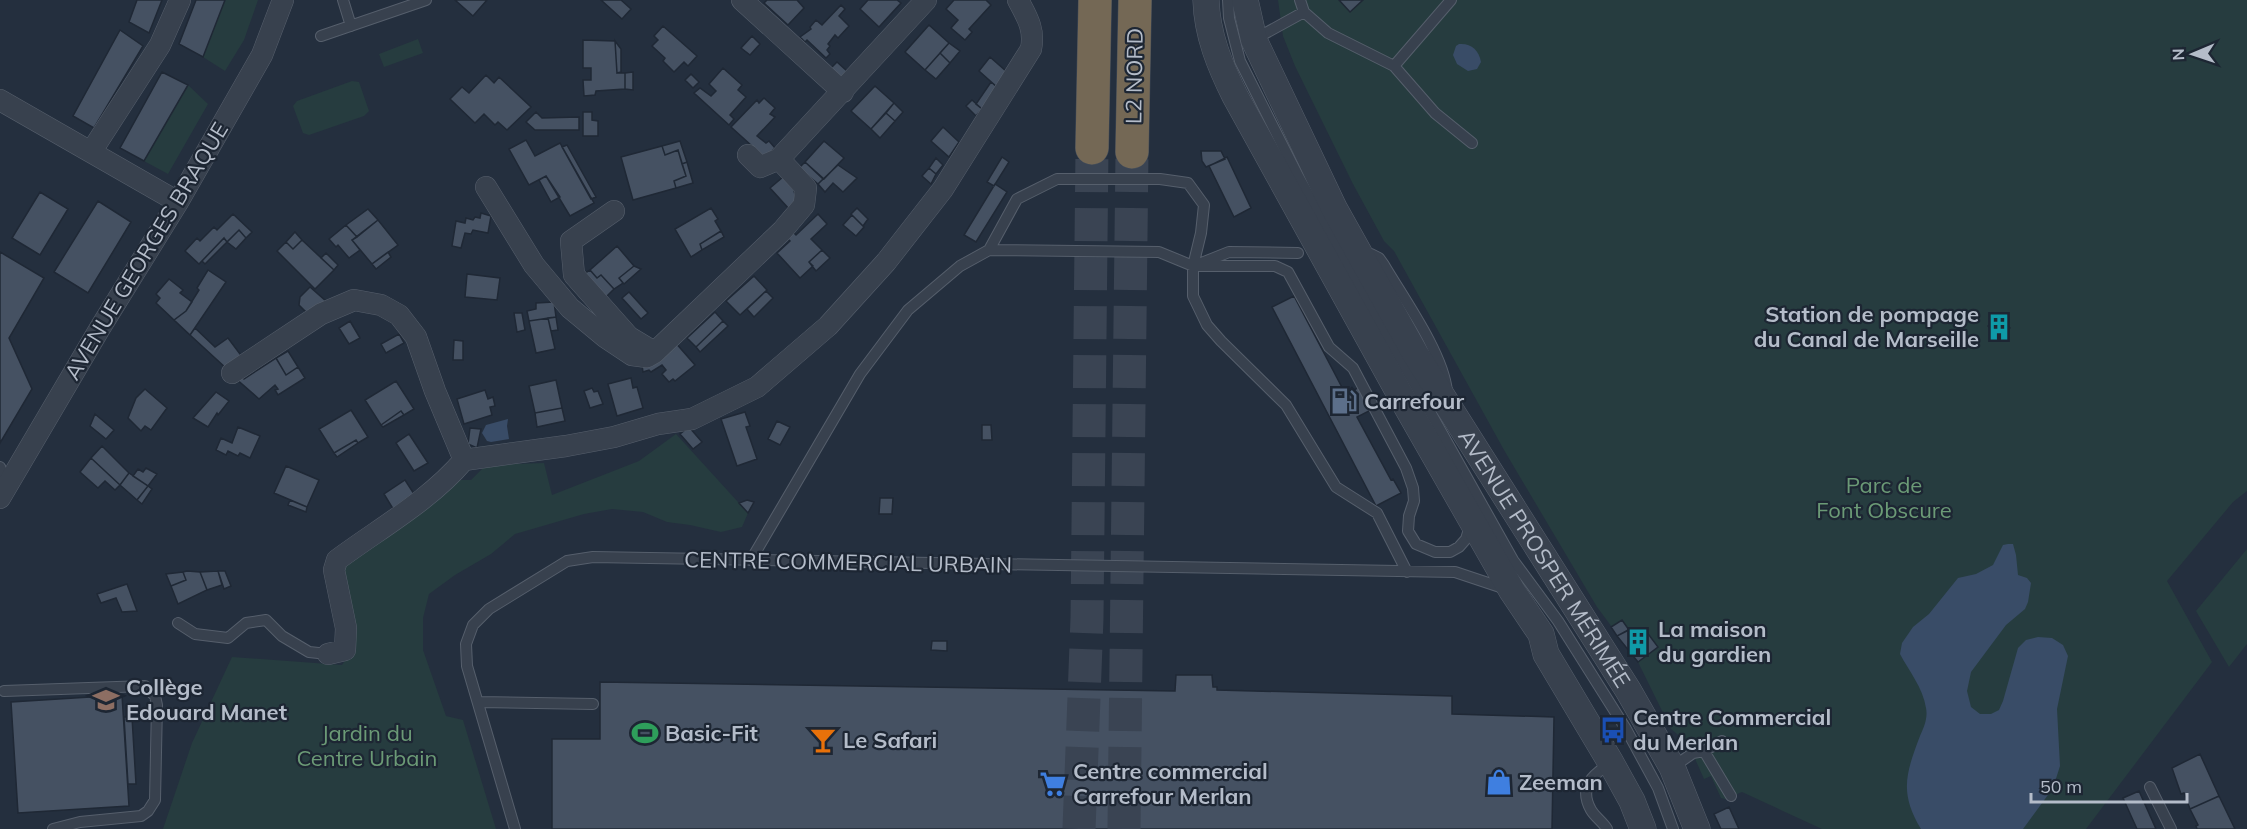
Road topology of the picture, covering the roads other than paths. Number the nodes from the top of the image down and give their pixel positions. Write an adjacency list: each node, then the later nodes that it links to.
1 (180, 0): 24 (street)
2 (284, 0): 29 (street, AVENUE GEORGES BRAQUE)
3 (343, 0): 16 (lane)
4 (426, 0): 16 (lane)
5 (742, 0): 20 (street)
6 (926, 0): 20 (street)
7 (1018, 0): 38 (street)
8 (1095, 0): 23 (highway, L2 NORD)
9 (1135, 0): 25 (highway, L2 NORD)
10 (1206, 0): 40 (street, AVENUE PROSPER MÉRIMÉE)
11 (1228, 0): 59 (lane)
12 (1245, 0): 18 (street, AVENUE PROSPER MÉRIMÉE)
13 (1300, 0): 15 (lane)
14 (1451, 0): 19 (lane)
15 (1304, 12): 18 (lane); 19 (lane)
16 (351, 26): 17 (lane)
17 (321, 36)
18 (1254, 40): 37 (street, AVENUE PROSPER MÉRIMÉE)
19 (1394, 66): 22 (lane)
20 (843, 92): 27 (street)
21 (0, 100): 24 (street)
22 (1472, 143)
23 (1092, 148)
24 (91, 152): 29 (street)
25 (1132, 152)
26 (748, 155): 27 (street)
27 (779, 159): 35 (street)
28 (486, 187): 35 (street)
29 (178, 202): 39 (street, AVENUE GEORGES BRAQUE)
30 (614, 211): 35 (street)
31 (989, 250): 34 (lane); 34 (lane); 41 (lane)
32 (1298, 253): 34 (lane)
33 (1371, 254): 37 (lane)
34 (1193, 266): 40 (lane); 42 (lane)
35 (654, 353)
36 (232, 373): 38 (street)
37 (1449, 406): 52 (street, AVENUE PROSPER MÉRIMÉE)
38 (464, 460): 45 (street)
39 (3, 483)
40 (1469, 517): 43 (street, AVENUE PROSPER MÉRIMÉE)
41 (751, 560): 42 (lane, CENTRE COMMERCIAL URBAIN); 47 (lane, CENTRE COMMERCIAL URBAIN)
42 (1407, 572): 43 (lane, CENTRE COMMERCIAL URBAIN)
43 (1512, 591): 51 (street, AVENUE PROSPER MÉRIMÉE)
44 (178, 623): 45 (lane)
45 (328, 654)
46 (4, 691): 55 (lane)
47 (478, 702): 48 (lane); 56 (lane, CENTRE COMMERCIAL URBAIN)
48 (593, 704)
49 (1722, 741): 50 (lane)
50 (1704, 751): 52 (lane); 54 (lane)
51 (1611, 763): 57 (lane); 58 (street, AVENUE PROSPER MÉRIMÉE)
52 (1672, 767): 60 (street, AVENUE PROSPER MÉRIMÉE)
53 (2150, 787): 61 (lane)
54 (1731, 796)
55 (53, 829)
56 (515, 829)
57 (1607, 829)
58 (1643, 829)
59 (1674, 829)
60 (1697, 829)
61 (2171, 829)

